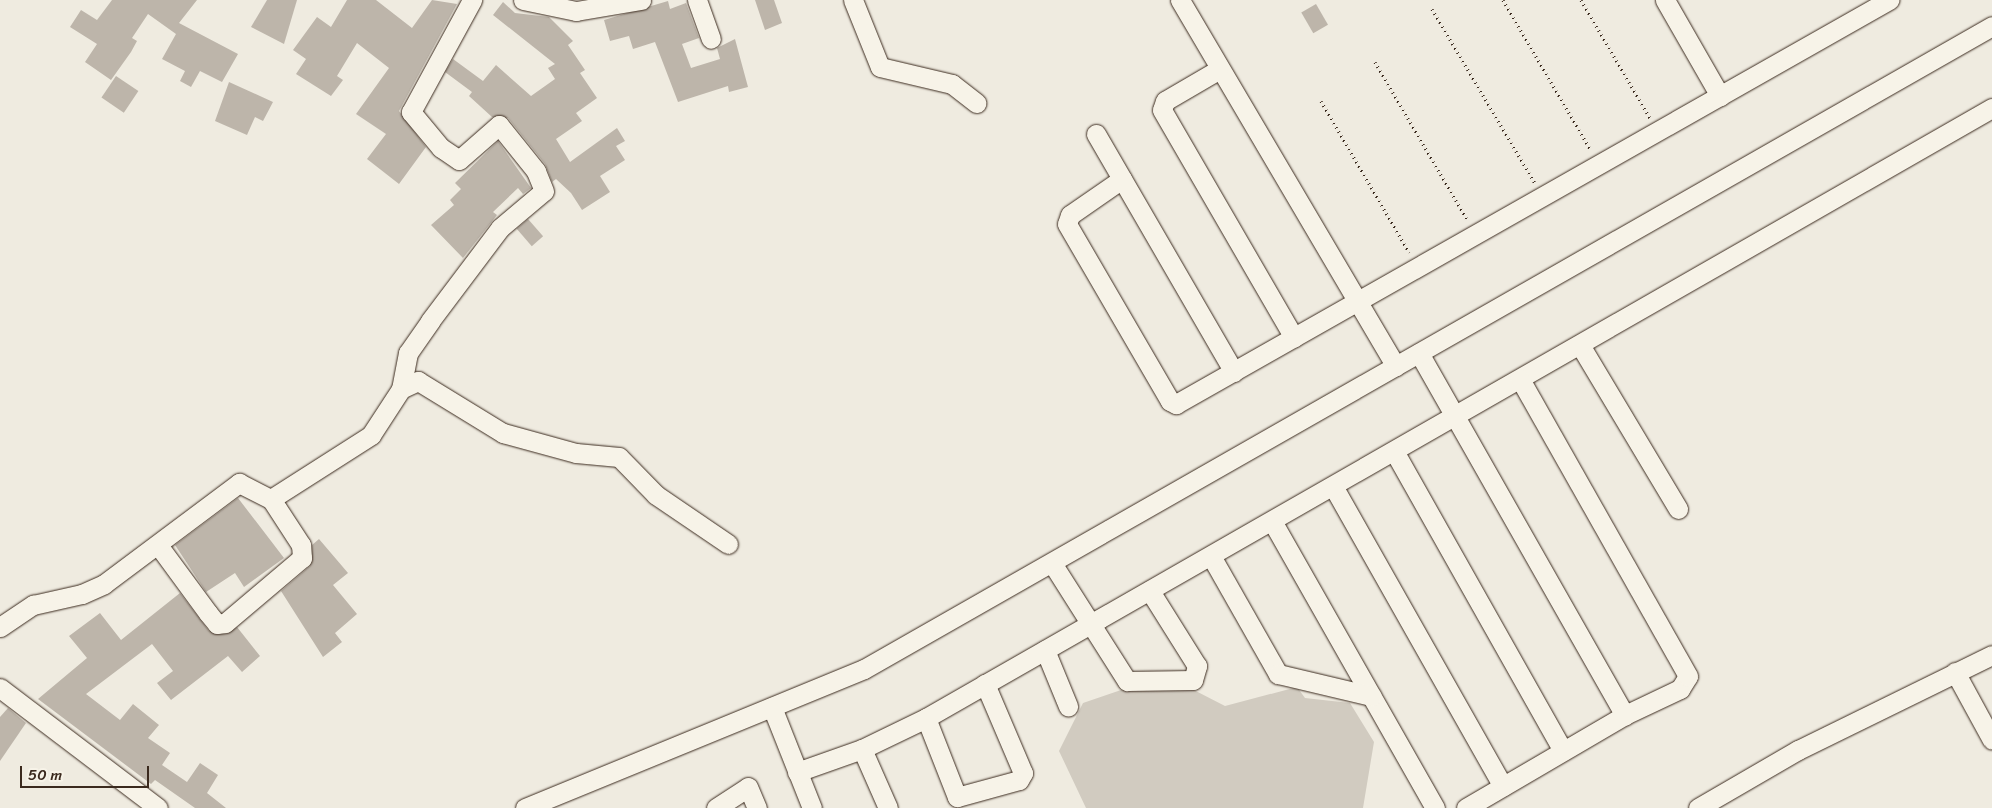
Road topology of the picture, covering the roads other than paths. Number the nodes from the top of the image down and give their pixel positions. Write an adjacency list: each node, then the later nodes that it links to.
1 (472, 0): 24 (street)
2 (523, 0): 3 (street)
3 (641, 0)
4 (697, 0): 10 (street)
5 (853, 0): 13 (street)
6 (1180, 0): 11 (street)
7 (1665, 0): 12 (street)
8 (1890, 0): 12 (street)
9 (1992, 26): 20 (street)
10 (711, 39)
11 (1218, 70): 17 (street); 18 (street)
12 (1720, 96): 17 (street)
13 (976, 103)
14 (1992, 108): 19 (street)
15 (1096, 134): 16 (street)
16 (1122, 179): 22 (street); 22 (street)
17 (1357, 302): 18 (street); 21 (street)
18 (1294, 338): 22 (street)
19 (1580, 345): 23 (street); 29 (street)
20 (1420, 352): 21 (street); 25 (street)
21 (1396, 366): 34 (street)
22 (1234, 372)
23 (1520, 379): 25 (street); 46 (street)
24 (401, 389): 28 (street); 31 (street)
25 (1456, 416): 26 (street); 46 (street)
26 (1394, 451): 27 (street); 50 (street)
27 (1333, 486): 30 (street); 52 (street)
28 (270, 499): 32 (street); 32 (street)
29 (1678, 509)
30 (1272, 520): 33 (street); 43 (street)
31 (728, 544)
32 (158, 545): 37 (street)
33 (1211, 556): 35 (street); 43 (street)
34 (1052, 563): 36 (street); 45 (street)
35 (1150, 591): 36 (street); 36 (street)
36 (1091, 624): 38 (street)
37 (0, 627)
38 (1044, 650): 41 (street); 44 (street)
39 (1992, 655): 40 (street)
40 (1955, 672): 48 (street); 61 (street)
41 (985, 684): 47 (street); 47 (street)
42 (0, 688): 53 (street)
43 (1371, 696): 59 (street)
44 (1068, 706)
45 (772, 707): 51 (street); 54 (street)
46 (1625, 715): 50 (street)
47 (926, 718): 49 (street)
48 (1992, 740)
49 (862, 749): 51 (street); 58 (street)
50 (1563, 751): 52 (street)
51 (796, 772): 57 (street)
52 (1503, 786): 60 (street)
53 (158, 808)
54 (525, 808)
55 (716, 808): 56 (street)
56 (757, 808)
57 (812, 808)
58 (888, 808)
59 (1434, 808)
60 (1466, 808)
61 (1698, 808)

